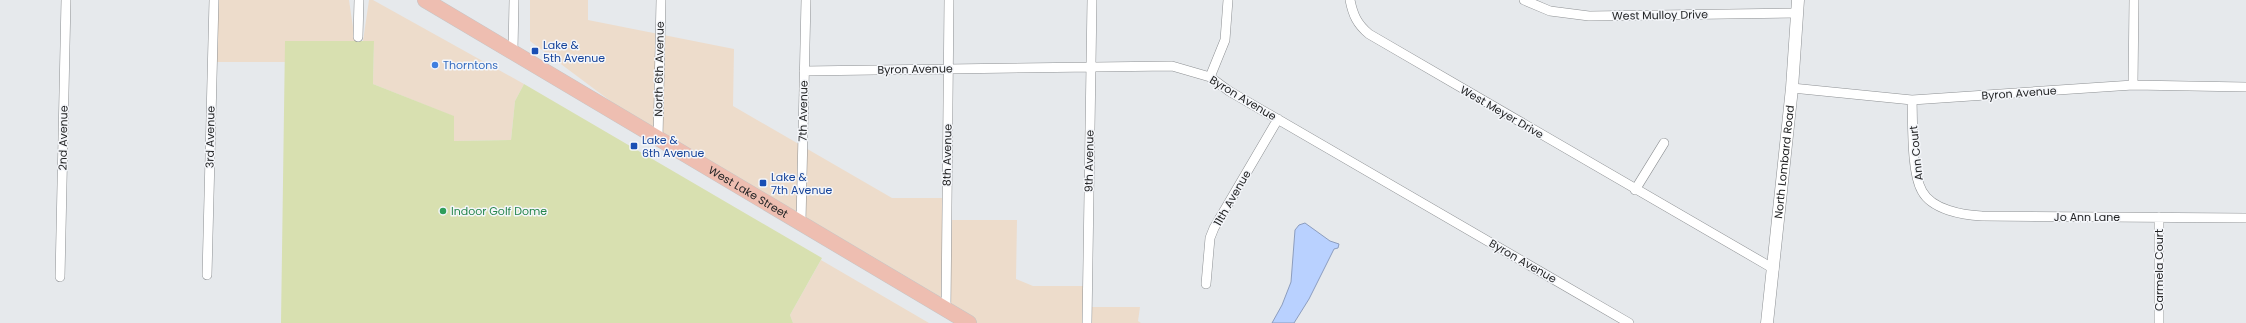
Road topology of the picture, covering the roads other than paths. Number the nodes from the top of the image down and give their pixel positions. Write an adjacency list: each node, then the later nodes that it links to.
1 (66, 0): 36 (street, 2nd Avenue)
2 (214, 0): 35 (street, 3rd Avenue)
3 (359, 0): 16 (street)
4 (426, 0): 17 (main road, West Lake Street)
5 (514, 0): 17 (street)
6 (660, 0): 27 (street, North 6th Avenue)
7 (806, 0): 20 (street, 7th Avenue)
8 (949, 0): 19 (street, 8th Avenue)
9 (1092, 0): 18 (street, 9th Avenue)
10 (1228, 0): 21 (street)
11 (1350, 0): 29 (street, West Meyer Drive)
12 (1524, 0): 15 (street, West Mulloy Drive)
13 (1798, 0): 15 (street, North Lombard Road)
14 (2134, 0): 22 (street)
15 (1798, 13): 24 (street, North Lombard Road)
16 (358, 37)
17 (513, 51): 27 (main road, West Lake Street)
18 (1092, 67): 19 (street, Byron Avenue); 21 (street, Byron Avenue); 40 (street, 9th Avenue)
19 (949, 68): 20 (street, Byron Avenue); 38 (street, 8th Avenue)
20 (804, 71): 33 (street, 7th Avenue)
21 (1210, 77): 26 (street, Byron Avenue)
22 (2133, 85): 23 (street, Byron Avenue); 25 (street, Byron Avenue)
23 (2246, 87)
24 (1792, 88): 25 (street, Byron Avenue); 34 (street, North Lombard Road)
25 (1912, 100): 30 (street, Ann Court)
26 (1278, 119): 37 (street, 11th Avenue); 41 (street, Byron Avenue)
27 (658, 139): 33 (main road, West Lake Street)
28 (1664, 143): 29 (street)
29 (1635, 190): 34 (street, West Meyer Drive)
30 (1931, 200): 31 (street, Jo Ann Lane)
31 (2160, 217): 32 (street, Jo Ann Lane); 43 (street, Carmela Court)
32 (2246, 218)
33 (801, 222): 38 (main road, West Lake Street)
34 (1774, 269): 42 (street, North Lombard Road)
35 (207, 275)
36 (60, 276)
37 (1206, 284)
38 (946, 310): 39 (main road, West Lake Street)
39 (968, 323)
40 (1087, 323)
41 (1628, 323)
42 (1767, 323)
43 (2159, 323)

